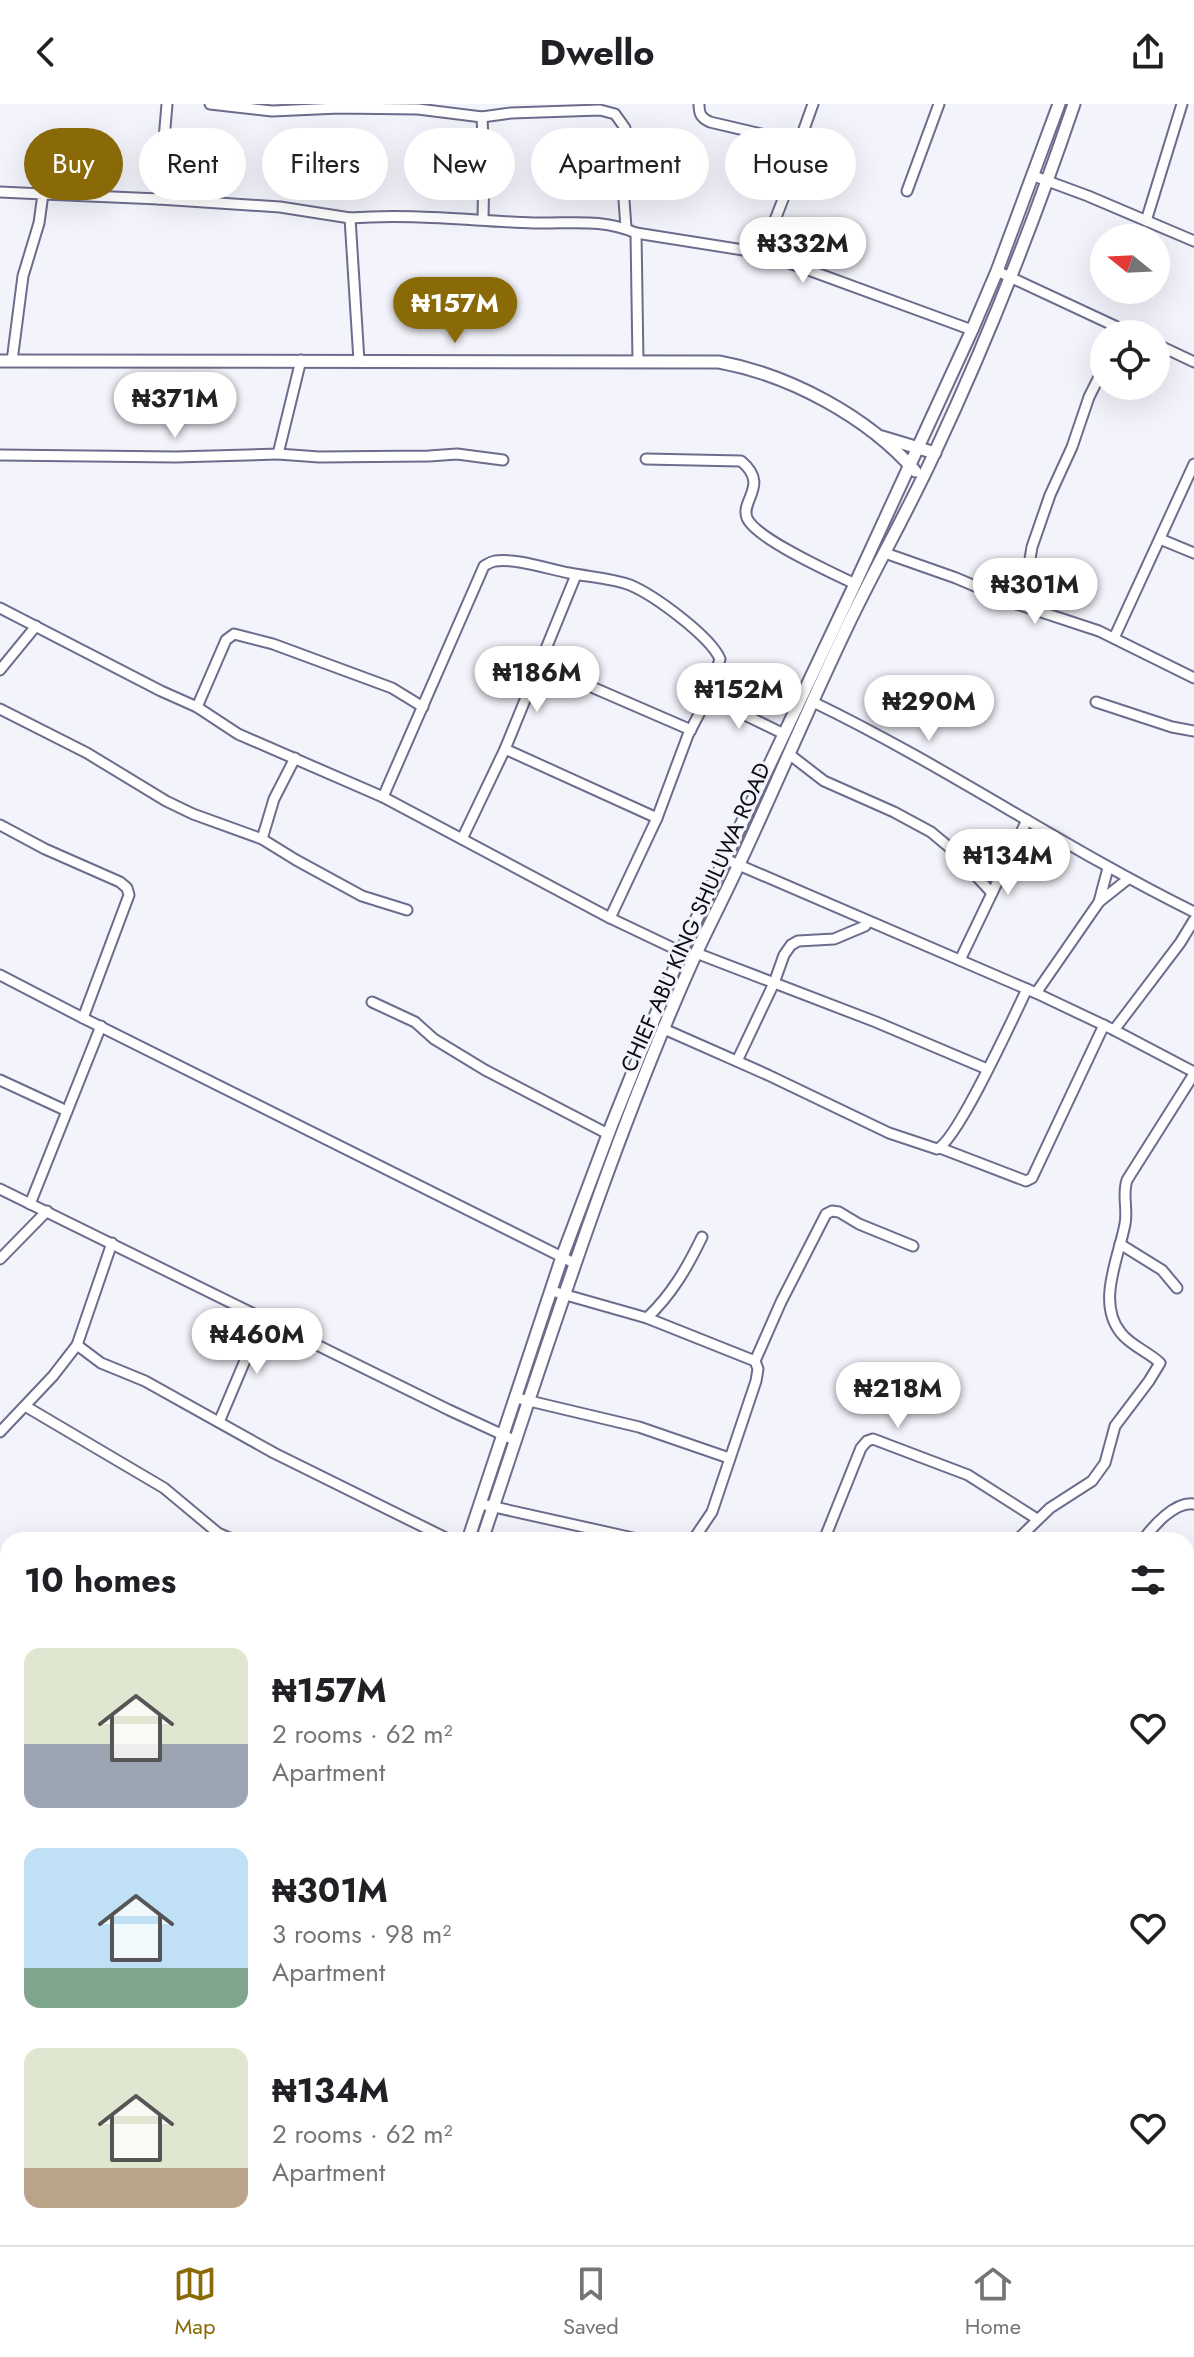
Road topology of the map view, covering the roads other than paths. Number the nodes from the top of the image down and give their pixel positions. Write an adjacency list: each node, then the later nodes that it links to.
1 (167, 104): 12 (street)
2 (210, 104): 9 (street)
3 (699, 104): 13 (street)
4 (813, 104): 14 (street)
5 (939, 104): 17 (street)
6 (1059, 104): 15 (street)
7 (1074, 104): 16 (street, CHIEF ABU KING SHULUWA ROAD)
8 (1182, 104): 25 (street)
9 (306, 107): 10 (street)
10 (418, 107): 11 (street)
11 (482, 117): 24 (street); 26 (street)
12 (165, 128)
13 (735, 128)
14 (804, 128)
15 (1034, 176): 16 (street); 30 (street)
16 (1048, 181): 25 (street); 31 (street, CHIEF ABU KING SHULUWA ROAD)
17 (907, 191)
18 (0, 192): 19 (street)
19 (24, 193)
20 (42, 200): 36 (street)
21 (174, 200): 23 (street)
22 (783, 200): 29 (street)
23 (350, 218): 24 (street); 37 (street)
24 (483, 219): 26 (street)
25 (1146, 221): 28 (street)
26 (626, 228): 27 (street)
27 (636, 233): 29 (street); 38 (street)
28 (1194, 241)
29 (762, 253): 33 (street)
30 (997, 271): 31 (street); 33 (street)
31 (1010, 277): 32 (street); 44 (street, CHIEF ABU KING SHULUWA ROAD)
32 (1099, 320)
33 (972, 330): 41 (street)
34 (1170, 351): 39 (street)
35 (301, 360): 36 (street); 37 (street); 45 (street)
36 (6, 361)
37 (359, 361): 38 (street)
38 (638, 361): 42 (street)
39 (1194, 362)
40 (1090, 395): 58 (street)
41 (925, 434): 42 (street); 43 (street)
42 (898, 447): 43 (street); 50 (street); 52 (street)
43 (918, 449): 44 (street); 50 (street)
44 (935, 453): 51 (street, CHIEF ABU KING SHULUWA ROAD)
45 (278, 454): 46 (street); 48 (street)
46 (0, 455)
47 (646, 459): 57 (street)
48 (503, 460)
49 (1194, 464): 53 (street)
50 (910, 465): 51 (street); 52 (street)
51 (921, 480): 54 (street, CHIEF ABU KING SHULUWA ROAD)
52 (898, 491): 57 (street)
53 (1160, 539): 55 (street); 61 (street)
54 (885, 553): 58 (street); 66 (street, CHIEF ABU KING SHULUWA ROAD)
55 (1194, 553)
56 (576, 575): 62 (street); 65 (street); 69 (street)
57 (855, 584): 73 (street)
58 (1017, 604): 61 (street)
59 (0, 608): 60 (street)
60 (36, 626): 63 (street); 68 (street)
61 (1114, 638): 64 (street)
62 (542, 659): 71 (street); 74 (street)
63 (0, 670)
64 (1194, 678)
65 (708, 697): 71 (street); 73 (street)
66 (813, 702): 75 (street, CHIEF ABU KING SHULUWA ROAD); 79 (street)
67 (1096, 702): 72 (street)
68 (197, 707): 69 (street); 76 (street)
69 (423, 707): 77 (street)
70 (0, 709): 81 (street)
71 (691, 730): 78 (street)
72 (1194, 731)
73 (784, 734): 83 (street)
74 (505, 749): 78 (street); 82 (street)
75 (789, 754): 84 (street, CHIEF ABU KING SHULUWA ROAD); 87 (street)
76 (295, 758): 77 (street); 81 (street)
77 (383, 797): 82 (street)
78 (657, 818): 91 (street)
79 (1027, 820): 85 (street); 87 (street)
80 (0, 825): 101 (street)
81 (262, 839): 89 (street)
82 (462, 839): 91 (street)
83 (725, 859): 84 (street); 94 (street)
84 (739, 864): 93 (street); 95 (street, CHIEF ABU KING SHULUWA ROAD)
85 (1108, 868): 86 (street); 88 (street)
86 (1128, 879): 88 (street); 90 (street)
87 (992, 893): 96 (street)
88 (1099, 902): 99 (street)
89 (407, 910)
90 (1194, 912)
91 (610, 918): 94 (street)
92 (1194, 920): 103 (street)
93 (868, 922): 96 (street); 98 (street)
94 (681, 952): 95 (street); 110 (street)
95 (695, 956): 98 (street); 104 (street, CHIEF ABU KING SHULUWA ROAD)
96 (960, 960): 99 (street)
97 (0, 975): 101 (street)
98 (774, 983): 105 (street); 106 (street)
99 (1031, 991): 103 (street); 106 (street)
100 (372, 1002): 110 (street)
101 (83, 1018): 102 (street)
102 (101, 1026): 109 (street); 119 (street)
103 (1109, 1028): 107 (street); 111 (street)
104 (664, 1029): 105 (street); 121 (street, CHIEF ABU KING SHULUWA ROAD)
105 (737, 1061): 111 (street)
106 (987, 1069): 111 (street)
107 (1194, 1073): 117 (street)
108 (0, 1080): 109 (street)
109 (67, 1111): 113 (street)
110 (608, 1134): 119 (street)
111 (940, 1148)
112 (0, 1189): 113 (street)
113 (30, 1204): 114 (street)
114 (47, 1211): 116 (street); 120 (street)
115 (702, 1237): 125 (street)
116 (112, 1243): 124 (street); 126 (street)
117 (1120, 1244): 122 (street); 136 (street)
118 (913, 1246): 127 (street)
119 (562, 1257): 121 (street); 123 (street)
120 (0, 1259)
121 (574, 1263): 123 (street, CHIEF ABU KING SHULUWA ROAD)
122 (1177, 1288)
123 (558, 1293): 125 (street); 128 (street, CHIEF ABU KING SHULUWA ROAD)
124 (263, 1318): 130 (street); 132 (street)
125 (647, 1318): 127 (street)
126 (77, 1345): 129 (street); 130 (street)
127 (755, 1361): 133 (street)
128 (522, 1400): 132 (street, CHIEF ABU KING SHULUWA ROAD); 133 (street)
129 (25, 1406): 131 (street); 137 (street)
130 (219, 1422): 138 (street)
131 (0, 1432)
132 (509, 1438): 135 (street, CHIEF ABU KING SHULUWA ROAD)
133 (729, 1458): 142 (street)
134 (1194, 1504): 145 (street)
135 (487, 1505): 139 (street); 140 (street, CHIEF ABU KING SHULUWA ROAD); 141 (street)
136 (1033, 1520): 143 (street); 144 (street)
137 (217, 1532)
138 (433, 1532)
139 (472, 1532)
140 (483, 1532)
141 (607, 1532)
142 (698, 1532)
143 (830, 1532)
144 (1023, 1532)
145 (1149, 1532)

